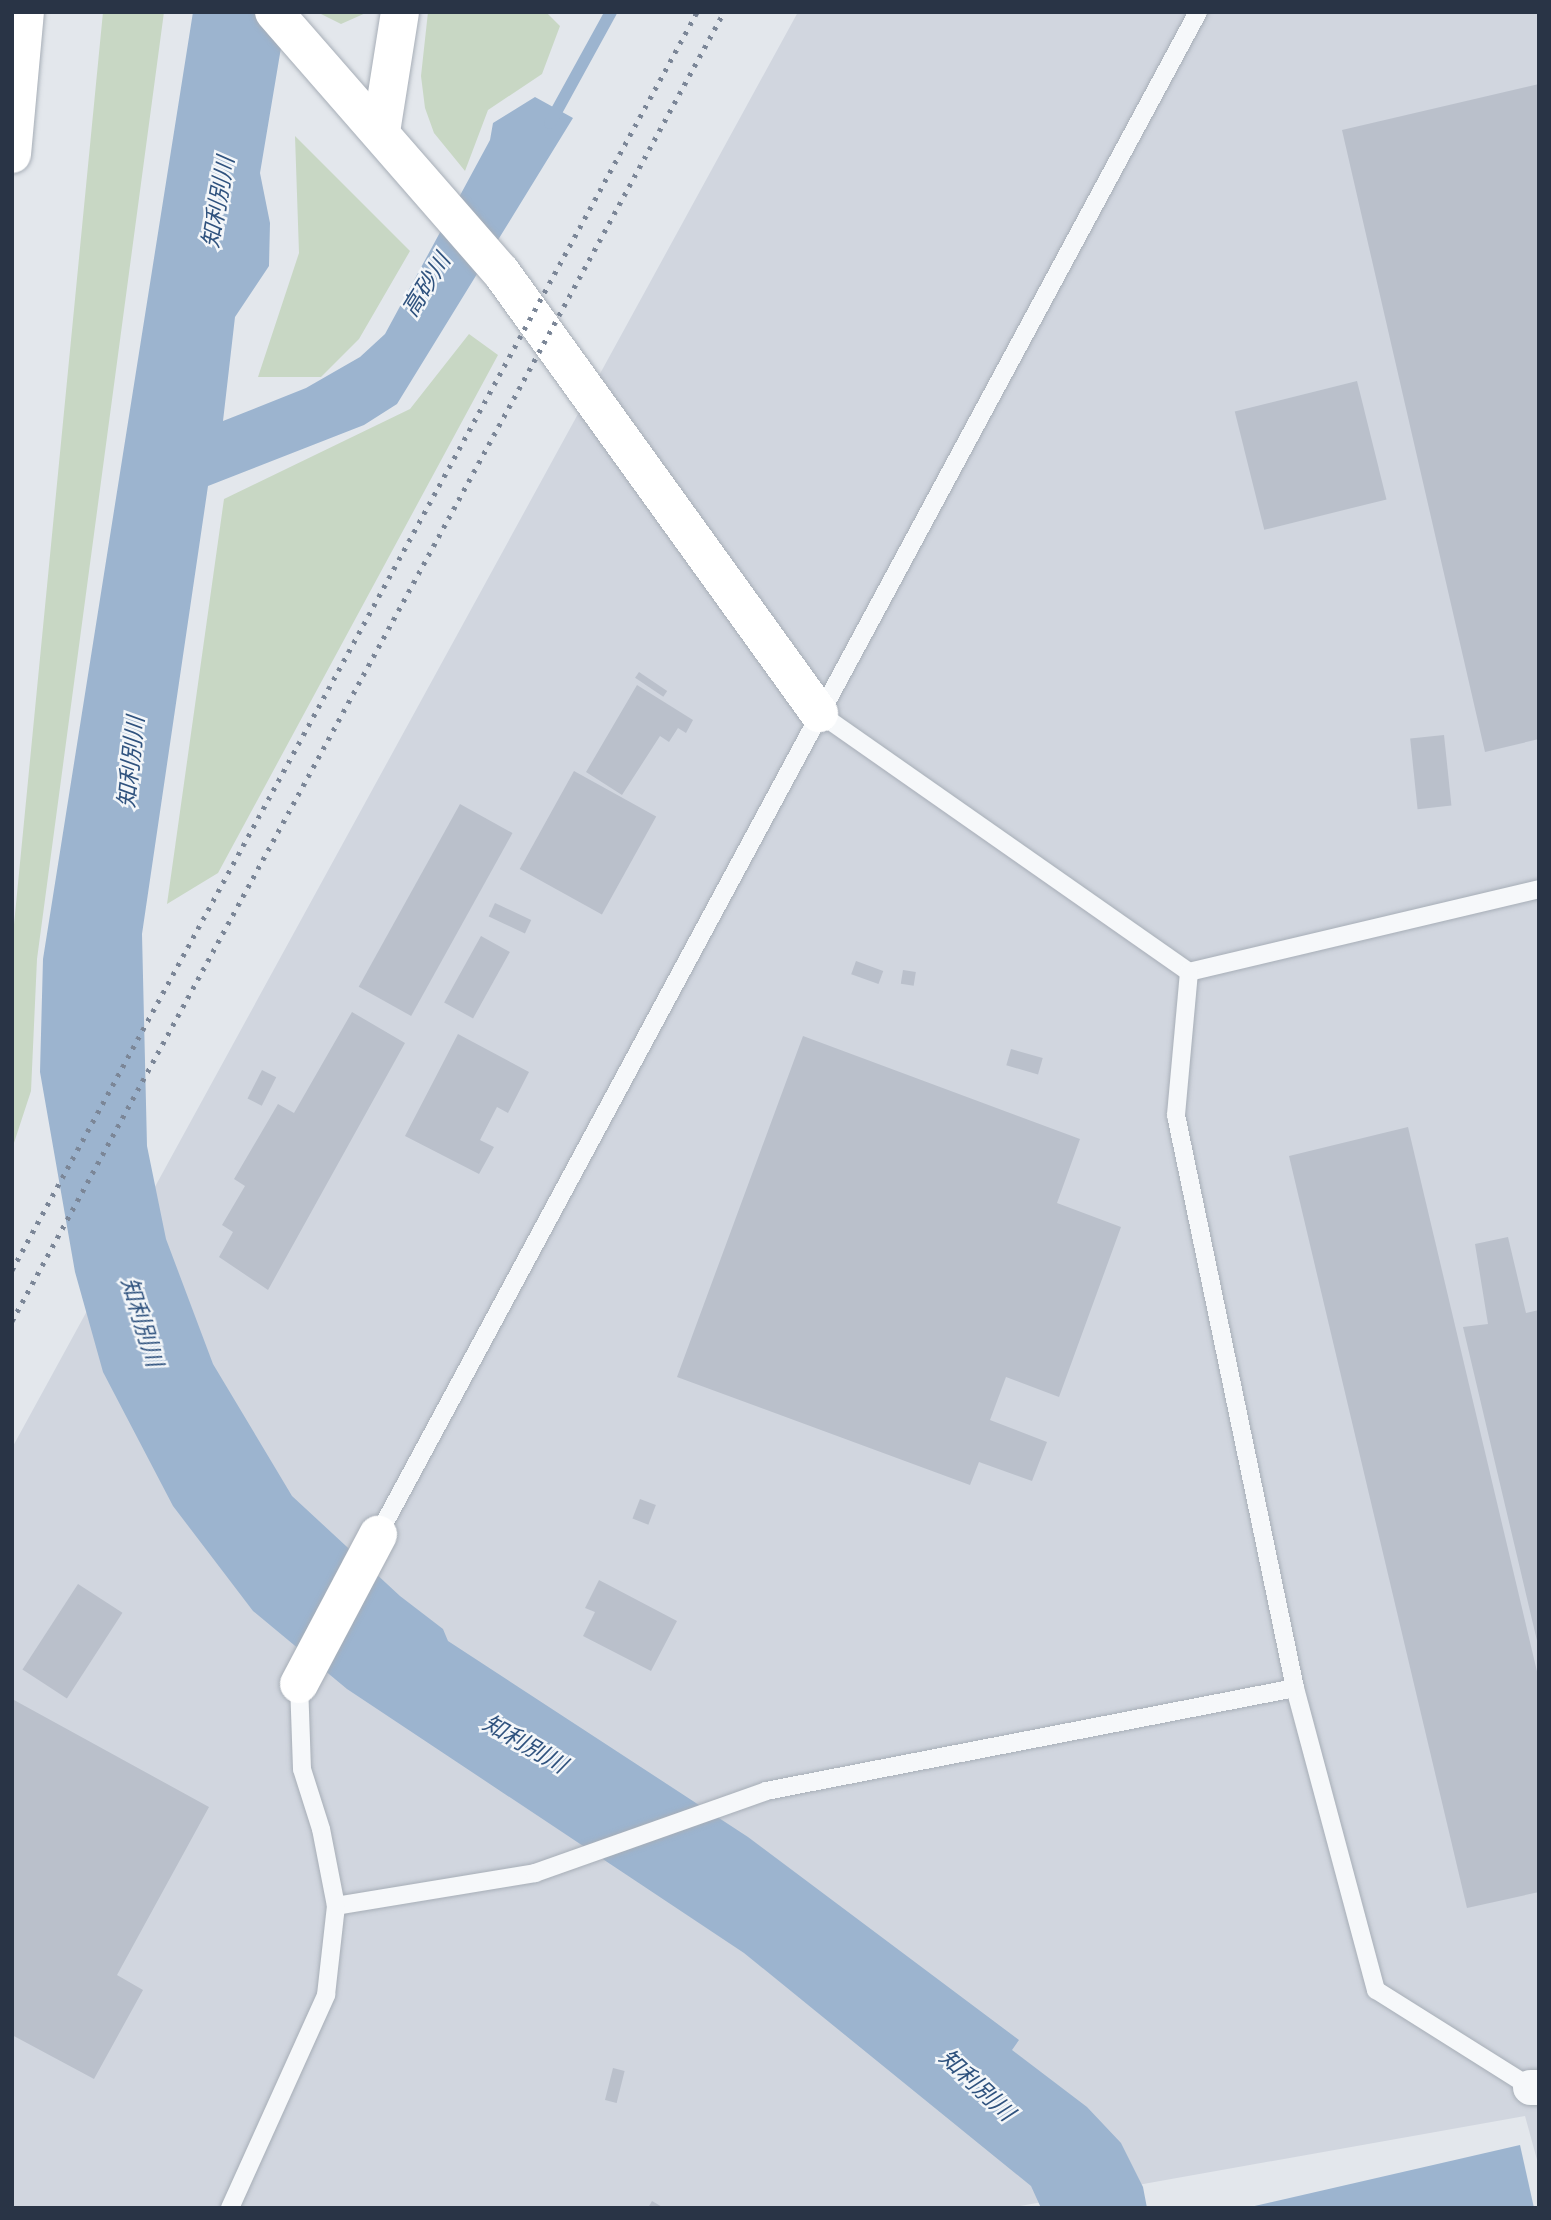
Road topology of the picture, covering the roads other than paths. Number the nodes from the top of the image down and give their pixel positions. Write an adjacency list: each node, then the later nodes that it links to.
1 (25, 12): 6 (main road)
2 (400, 12): 5 (main road)
3 (1198, 12): 7 (lane)
4 (285, 25): 5 (main road)
5 (382, 132): 7 (main road)
6 (12, 154)
7 (819, 713): 9 (lane); 10 (lane)
8 (1539, 889): 9 (lane)
9 (1189, 972): 12 (lane)
10 (378, 1535): 11 (main road)
11 (299, 1684): 13 (lane)
12 (1296, 1688): 13 (lane); 14 (lane)
13 (336, 1906): 15 (lane)
14 (1535, 2087)
15 (230, 2208)

